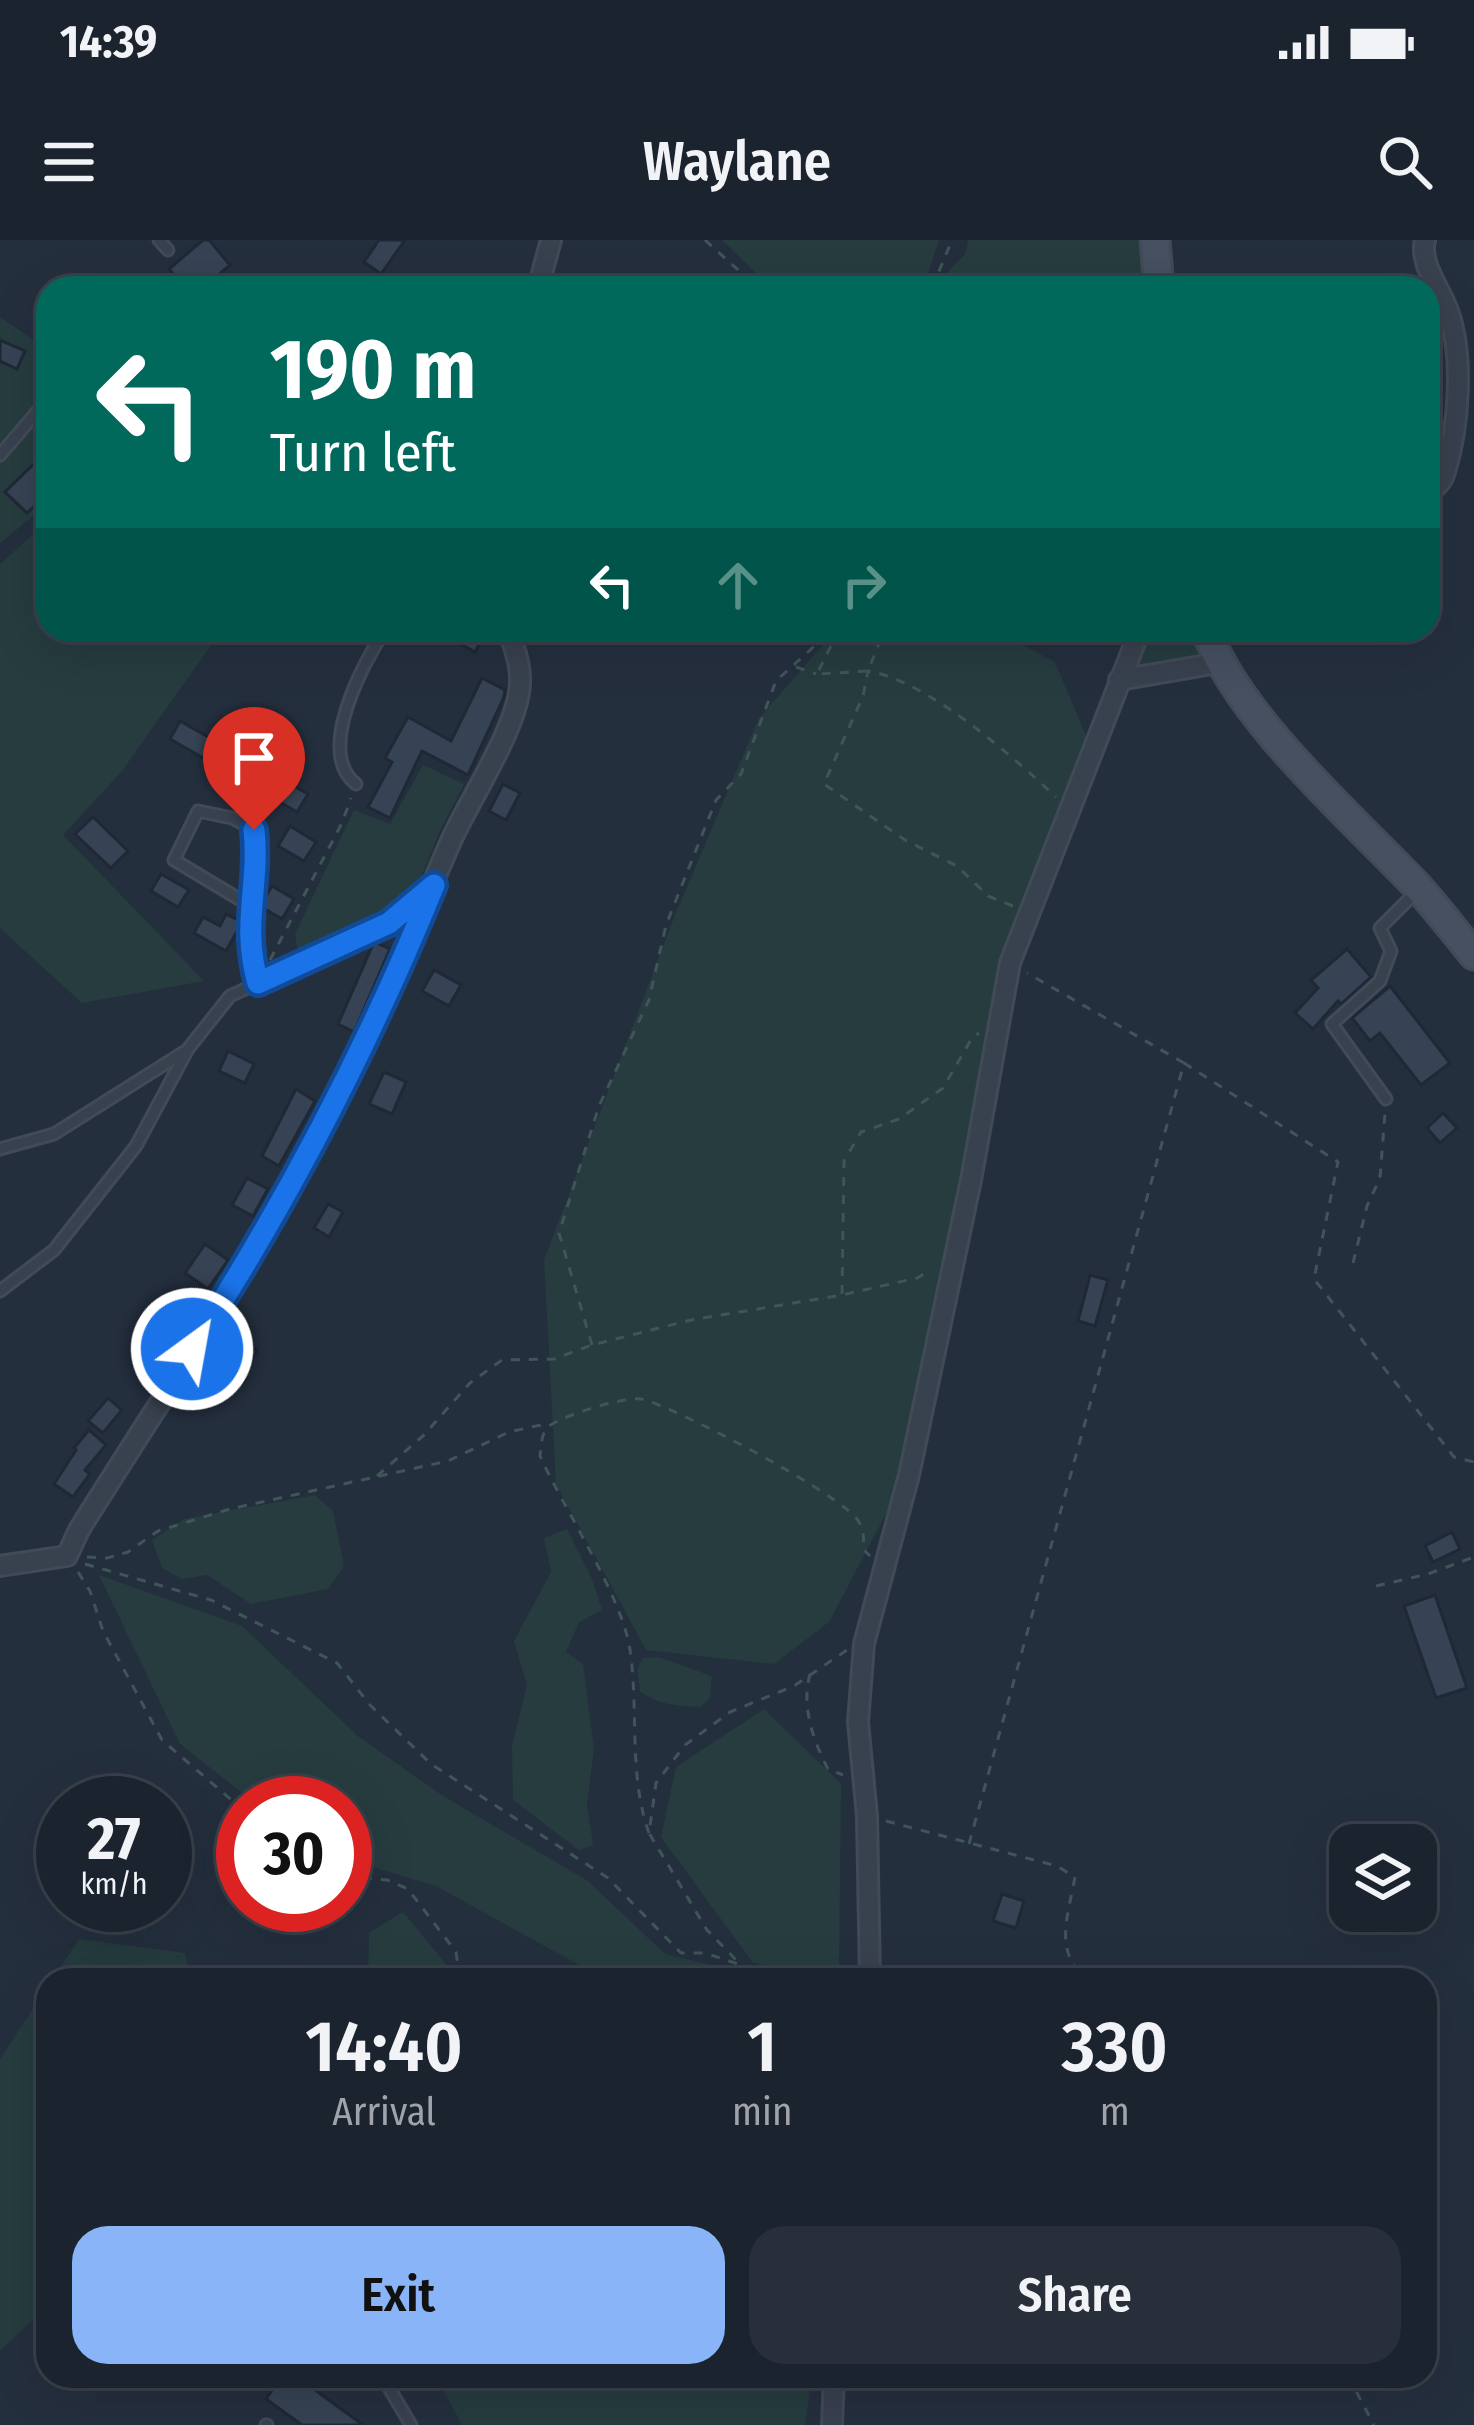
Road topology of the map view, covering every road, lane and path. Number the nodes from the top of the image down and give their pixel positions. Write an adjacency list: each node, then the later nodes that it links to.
1 (159, 240): 7 (lane)
2 (551, 240): 8 (street)
3 (705, 240): 9 (path)
4 (952, 240): 10 (path)
5 (1155, 240): 11 (main road)
6 (1425, 240): 12 (street)
7 (168, 250)
8 (541, 276)
9 (748, 276)
10 (937, 276)
11 (1158, 276)
12 (1431, 276)
13 (1440, 294): 16 (street)
14 (36, 413): 15 (lane)
15 (0, 454)
16 (1440, 481)
17 (378, 642): 29 (lane)
18 (513, 642): 31 (street)
19 (822, 642): 25 (path)
20 (831, 642): 27 (path)
21 (880, 642): 26 (path)
22 (1134, 642): 28 (street)
23 (1210, 642): 24 (main road)
24 (1218, 663): 28 (street); 32 (main road)
25 (793, 666): 27 (path); 47 (path)
26 (868, 671): 27 (path); 30 (path); 34 (path)
27 (817, 674)
28 (1119, 680): 30 (street)
29 (356, 784): 37 (path)
30 (1069, 812): 34 (street)
31 (434, 885): 37 (lane); 51 (street)
32 (1419, 889): 35 (main road); 41 (lane)
33 (249, 905): 33 (lane); 37 (lane)
34 (1028, 912): 36 (street)
35 (1474, 955)
36 (1010, 963): 38 (street); 40 (path)
37 (258, 983): 39 (lane)
38 (1000, 1018): 43 (street); 46 (path)
39 (188, 1049): 42 (lane); 45 (lane)
40 (1184, 1064): 49 (path); 62 (path)
41 (1386, 1099): 44 (path)
42 (0, 1149)
43 (955, 1259): 46 (path); 53 (street)
44 (1353, 1263)
45 (0, 1291)
46 (842, 1295): 47 (path)
47 (592, 1346): 50 (path)
48 (549, 1424): 50 (path); 53 (path); 61 (path)
49 (1474, 1462)
50 (377, 1476): 51 (path)
51 (67, 1556): 54 (street); 59 (path); 64 (path)
52 (1474, 1557): 55 (path)
53 (885, 1565): 56 (street)
54 (0, 1566)
55 (1376, 1586)
56 (864, 1644): 57 (path); 58 (street)
57 (811, 1672): 58 (path); 61 (path)
58 (863, 1777): 60 (street)
59 (216, 1787)
60 (867, 1816): 62 (path); 67 (street)
61 (649, 1833): 64 (path)
62 (969, 1844): 68 (path)
63 (372, 1879): 65 (path)
64 (741, 1965): 66 (path)
65 (458, 1968)
66 (746, 1968)
67 (870, 1968)
68 (1073, 1968)
69 (389, 2388): 72 (lane)
70 (834, 2388): 73 (street)
71 (1354, 2388): 74 (path)
72 (411, 2425)
73 (832, 2425)
74 (1374, 2425)

